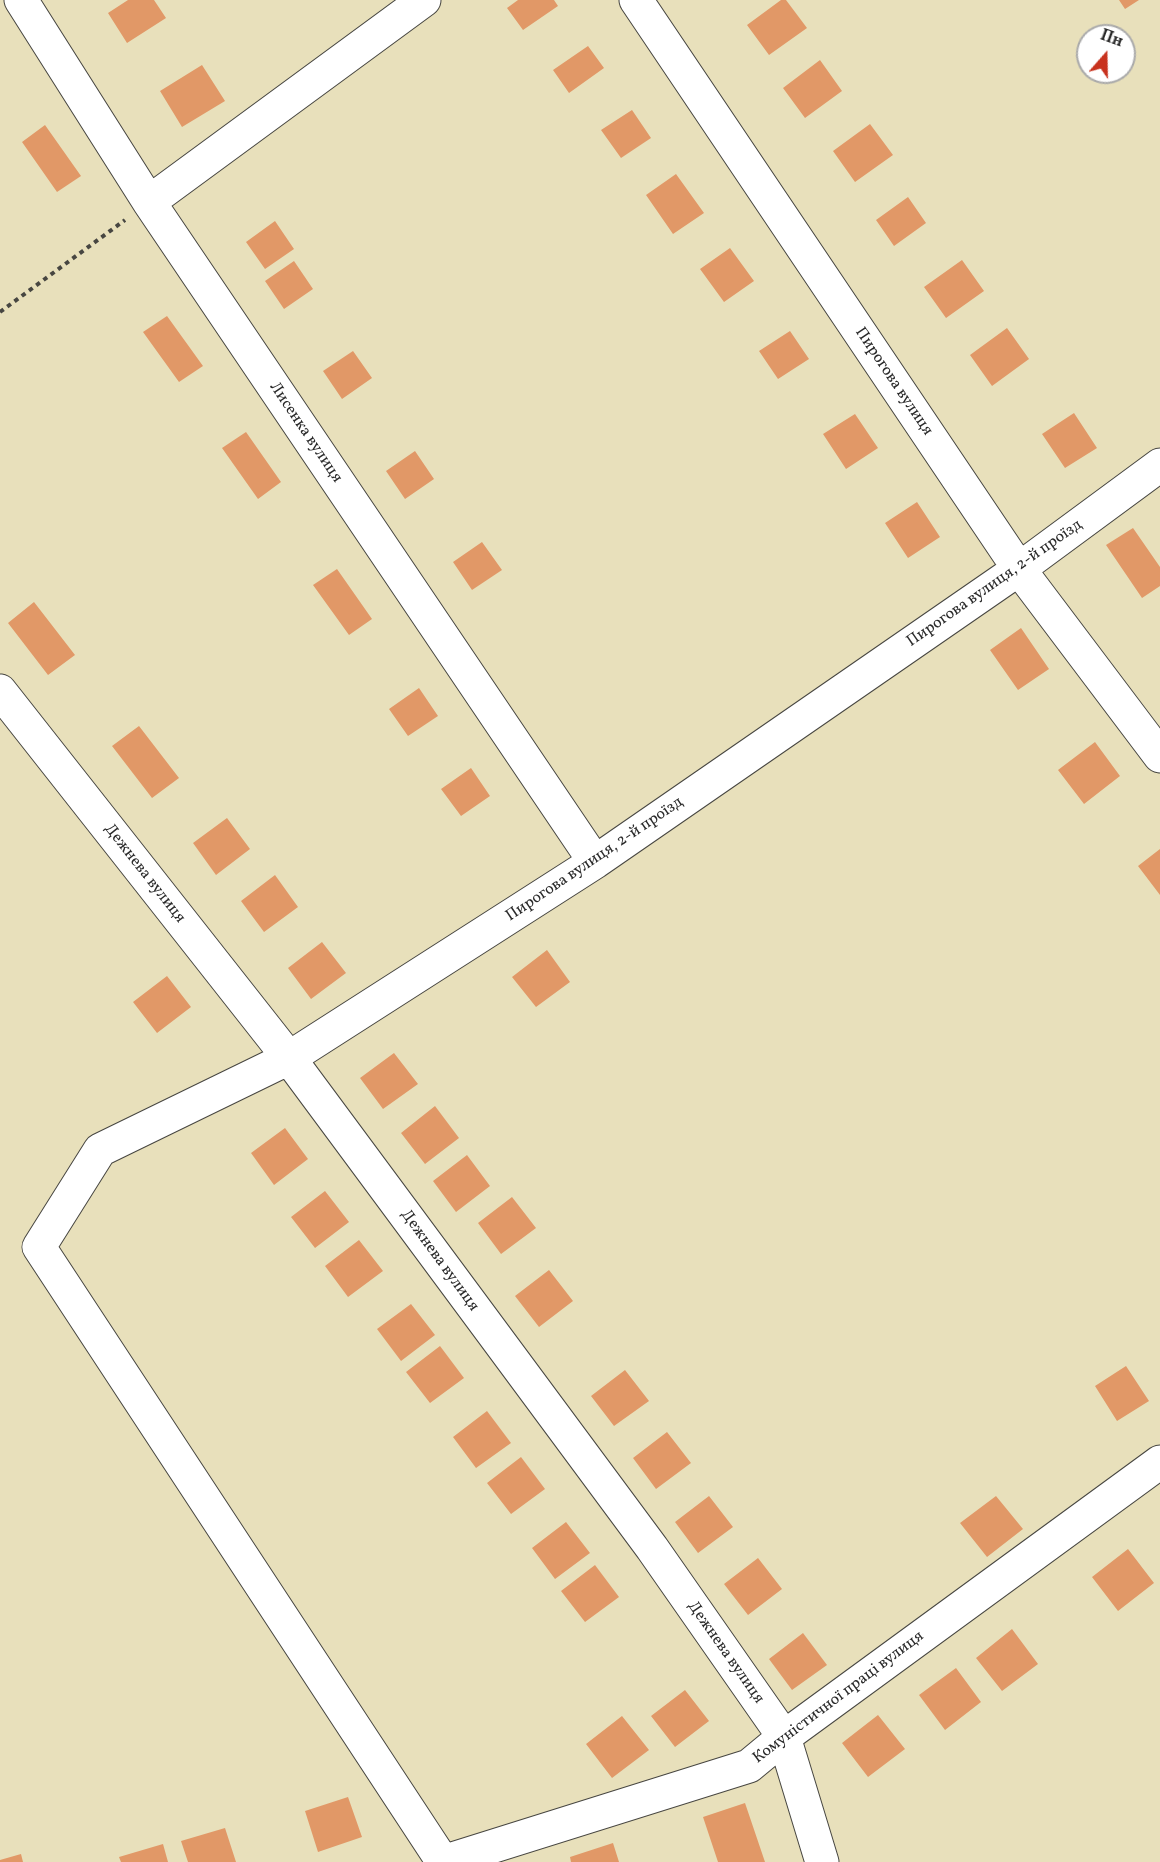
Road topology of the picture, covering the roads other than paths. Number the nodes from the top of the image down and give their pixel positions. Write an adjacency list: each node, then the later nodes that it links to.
1 (21, 0): 4 (street, Лисенка вулиця)
2 (424, 0): 4 (street)
3 (636, 0): 6 (street, Пирогова вулиця)
4 (149, 202): 9 (street, Лисенка вулиця)
5 (1160, 465): 6 (street, Пирогова вулиця, 2-й проїзд)
6 (1019, 569): 8 (street, Пирогова вулиця); 9 (street, Пирогова вулиця, 2-й проїзд)
7 (0, 691): 10 (street, Дежнева вулиця)
8 (1160, 756)
9 (595, 862): 10 (street, Пирогова вулиця, 2-й проїзд)
10 (289, 1058): 12 (street, Дежнева вулиця); 13 (street, Пирогова вулиця, 2-й проїзд)
11 (1160, 1462): 12 (street, Комуністичної праці вулиця)
12 (784, 1737): 13 (street, Комуністичної праці вулиця); 14 (street, Дежнева вулиця)
13 (443, 1862)
14 (822, 1862)

